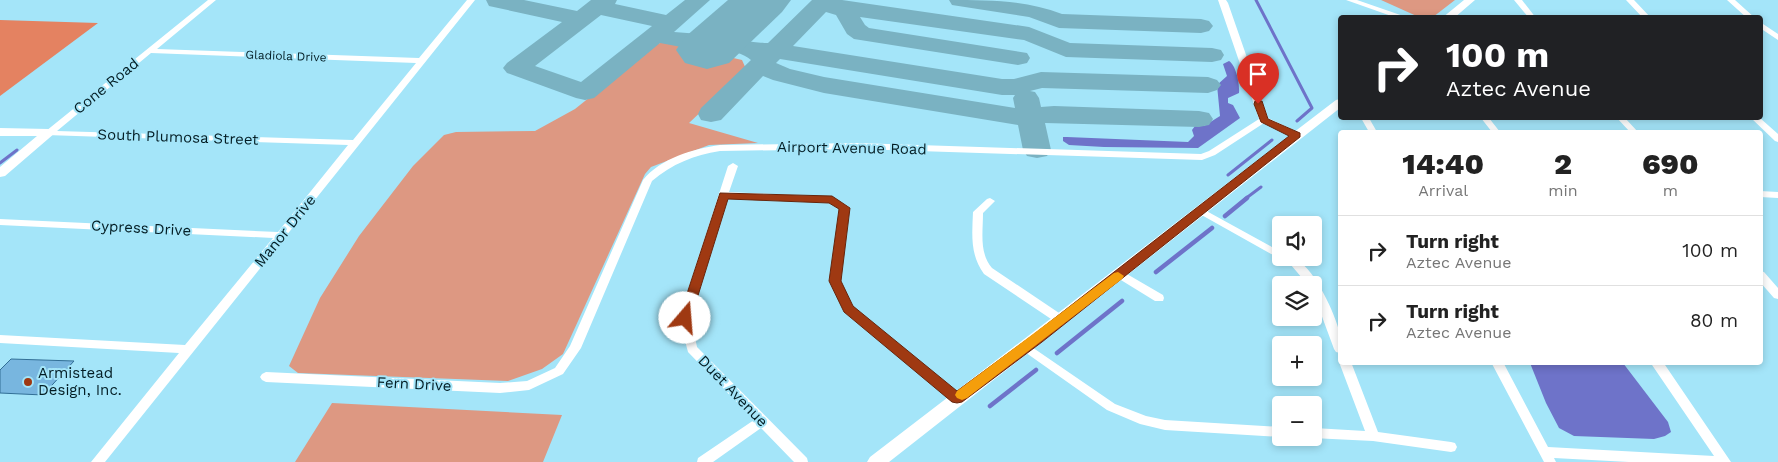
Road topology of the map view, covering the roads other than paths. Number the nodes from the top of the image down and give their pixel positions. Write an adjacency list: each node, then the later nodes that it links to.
1 (212, 0): 17 (street, Cone Road)
2 (471, 0): 18 (street, Manor Drive)
3 (1222, 0): 20 (street)
4 (1351, 0): 9 (street); 10 (street)
5 (1470, 0): 11 (main road)
6 (1518, 0): 12 (street)
7 (1630, 0): 13 (street)
8 (1731, 0): 14 (street)
9 (1385, 15)
10 (1397, 15)
11 (1451, 15)
12 (1530, 15)
13 (1645, 15)
14 (1748, 15)
15 (1763, 26): 16 (street)
16 (1778, 38)
17 (149, 51): 18 (street, Gladiola Drive); 27 (street, Cone Road)
18 (422, 61): 30 (street, Manor Drive)
19 (1338, 104): 28 (main road)
20 (1264, 120): 28 (street); 56 (street, Airport Avenue Road)
21 (1487, 120): 24 (street)
22 (1623, 120): 25 (street)
23 (1757, 120): 29 (street)
24 (1494, 130)
25 (1632, 130)
26 (0, 132): 27 (main road, South Plumosa Street)
27 (50, 133): 30 (street, South Plumosa Street); 32 (main road, Cone Road)
28 (1296, 135): 37 (main road)
29 (1778, 139)
30 (356, 143): 39 (street, Manor Drive)
31 (733, 166): 34 (street, Duet Avenue)
32 (0, 173)
33 (1763, 194): 35 (street)
34 (724, 195): 58 (street); 59 (street, Duet Avenue)
35 (1778, 195)
36 (990, 202): 48 (street)
37 (1201, 211): 40 (street); 42 (main road)
38 (0, 222): 39 (street, Cypress Drive)
39 (282, 235): 52 (street, Manor Drive)
40 (1272, 251)
41 (1298, 266): 43 (street)
42 (1120, 274): 46 (street); 48 (main road)
43 (1306, 276)
44 (1763, 278): 45 (street)
45 (1778, 295)
46 (1159, 298)
47 (1322, 302): 50 (street)
48 (1061, 320): 51 (main road)
49 (0, 339): 52 (street)
50 (1338, 344)
51 (1026, 347): 58 (main road); 60 (street)
52 (190, 349): 65 (street, Manor Drive)
53 (1346, 365): 62 (street)
54 (1499, 365): 64 (street)
55 (1658, 365): 69 (street)
56 (559, 371): 57 (street, Fern Drive)
57 (266, 377)
58 (957, 398): 68 (main road)
59 (762, 421): 66 (street); 67 (street, Duet Avenue)
60 (1272, 432)
61 (1322, 433): 62 (street)
62 (1373, 436): 63 (street)
63 (1451, 446)
64 (1547, 457): 69 (street)
65 (98, 462)
66 (703, 462)
67 (802, 462)
68 (876, 462)
69 (1723, 462)

